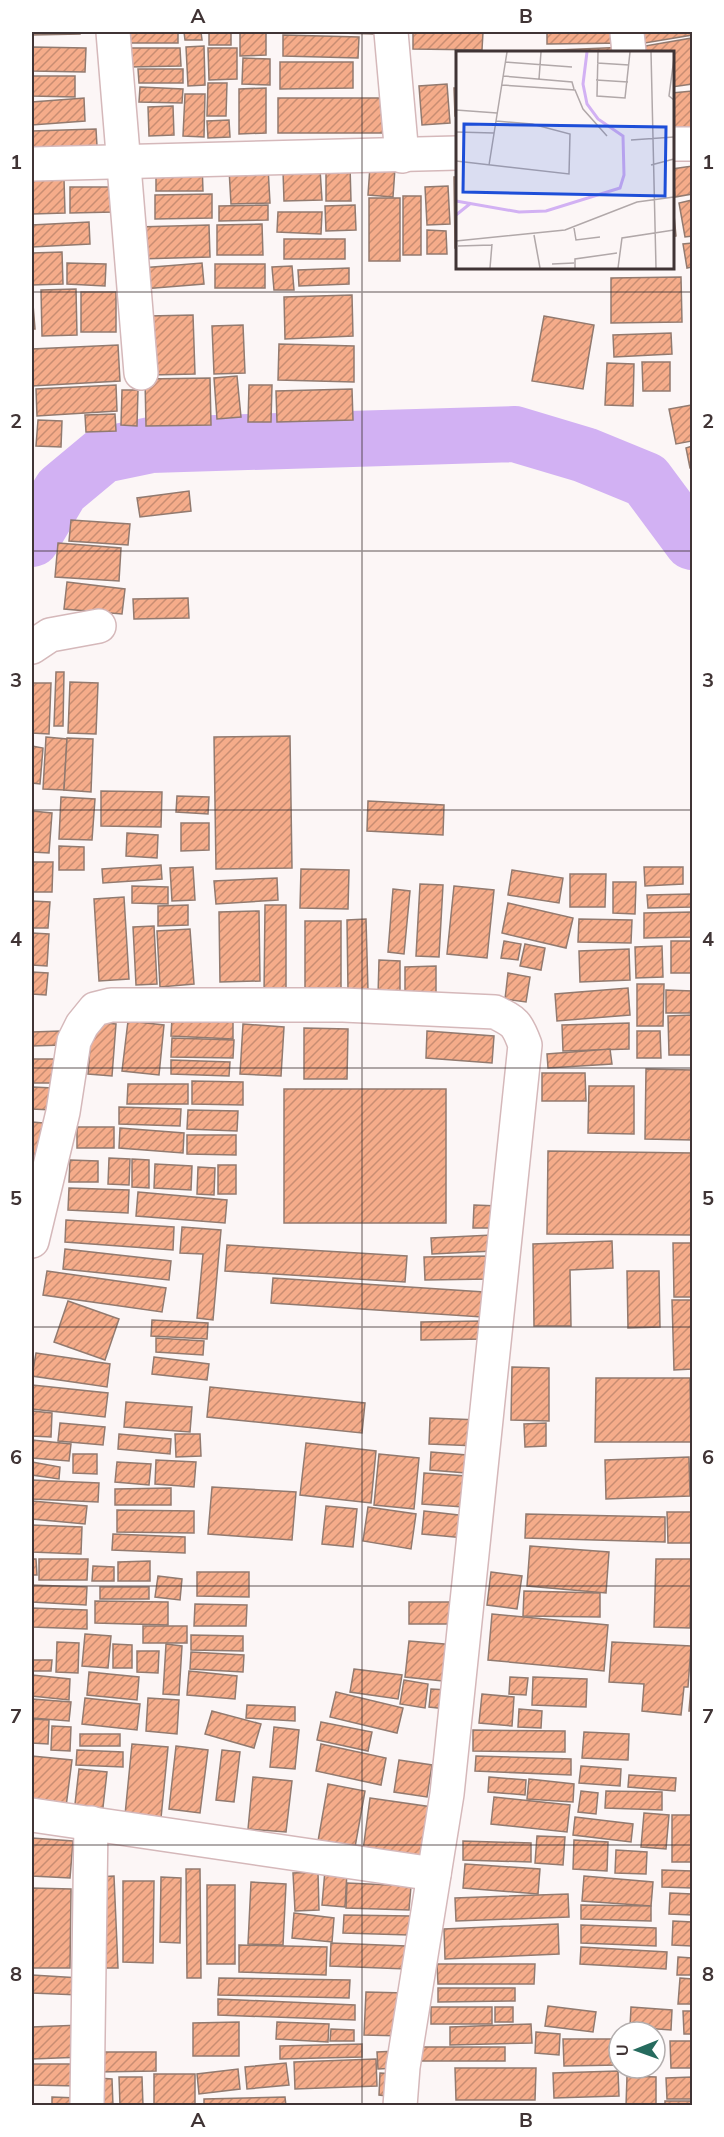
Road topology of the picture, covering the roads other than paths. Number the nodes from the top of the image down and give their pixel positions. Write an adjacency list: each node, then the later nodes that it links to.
1 (113, 32): 7 (street)
2 (391, 32): 6 (street)
3 (673, 144): 4 (street)
4 (693, 144)
5 (456, 153): 6 (street)
6 (402, 156): 7 (street)
7 (123, 160): 8 (street); 9 (street)
8 (32, 164)
9 (141, 373)
10 (99, 626): 11 (street)
11 (32, 647)
12 (32, 1241): 15 (street)
13 (32, 1815): 14 (street)
14 (91, 1823): 15 (street); 16 (street)
15 (434, 1874): 17 (street)
16 (87, 2106)
17 (400, 2106)

